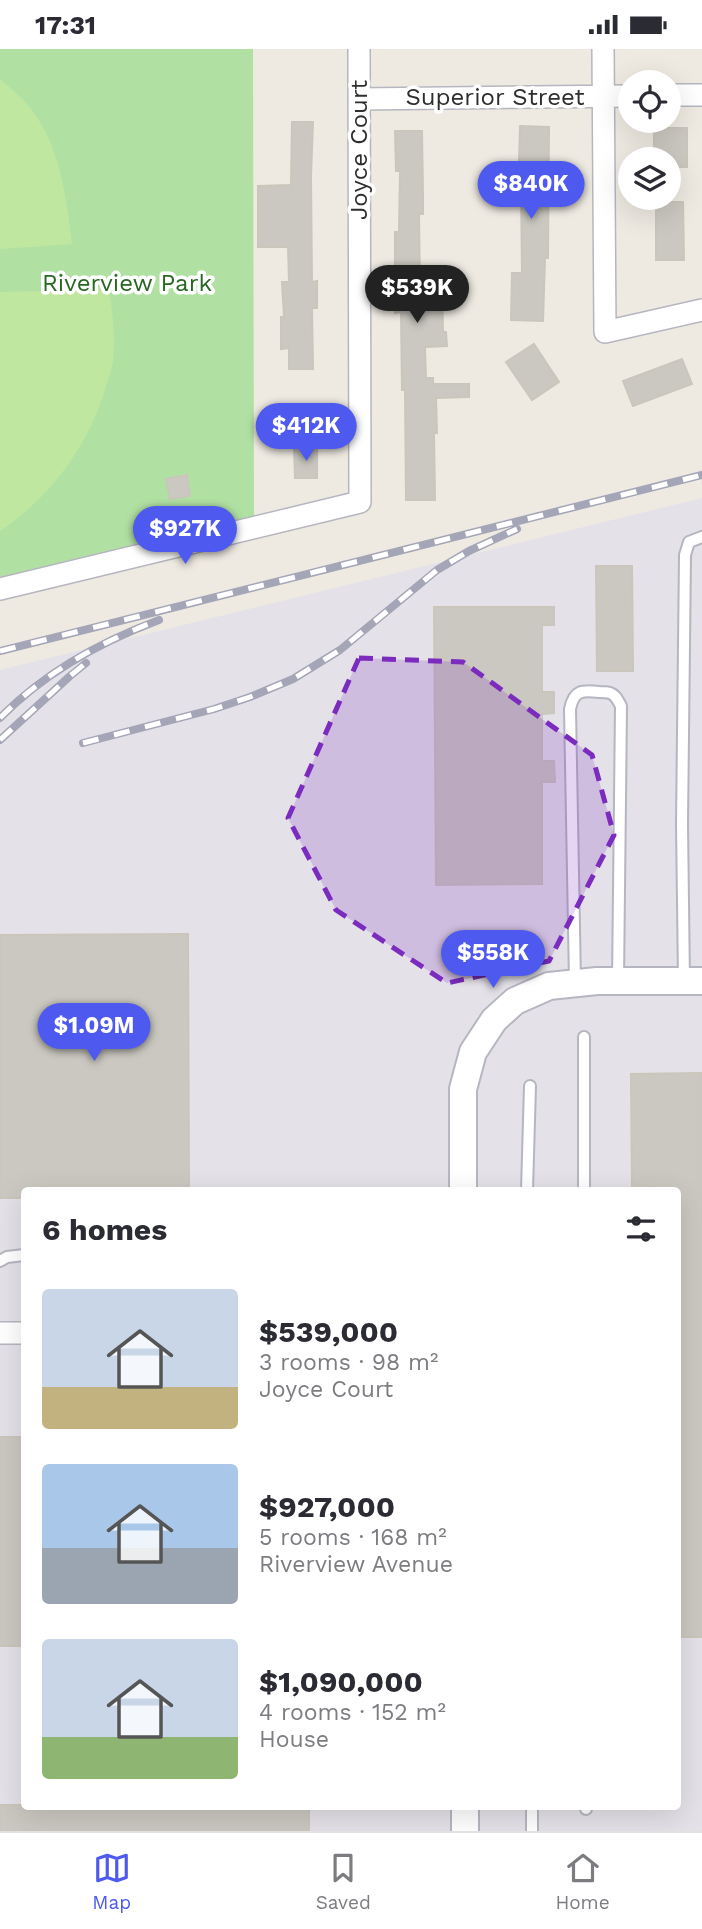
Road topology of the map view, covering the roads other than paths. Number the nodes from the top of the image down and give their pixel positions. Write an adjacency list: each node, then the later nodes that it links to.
1 (359, 49): 7 (street, Joyce Court)
2 (603, 49): 5 (street)
3 (681, 95): 4 (street)
4 (702, 95)
5 (604, 96): 6 (street, Superior Street); 7 (street, Superior Street); 8 (street)
6 (618, 96)
7 (359, 99): 10 (street, Joyce Court)
8 (702, 310)
9 (702, 537): 12 (lane)
10 (0, 589)
11 (618, 981): 12 (street); 13 (street); 13 (lane)
12 (693, 981)
13 (575, 982): 16 (street)
14 (584, 1037): 18 (lane)
15 (530, 1086): 17 (lane)
16 (463, 1187)
17 (527, 1187)
18 (584, 1187)
19 (21, 1255): 20 (lane)
20 (0, 1261)
21 (0, 1333): 22 (street)
22 (21, 1333)
23 (465, 1810): 25 (street)
24 (532, 1810): 26 (lane)
25 (466, 1831)
26 (532, 1831)

